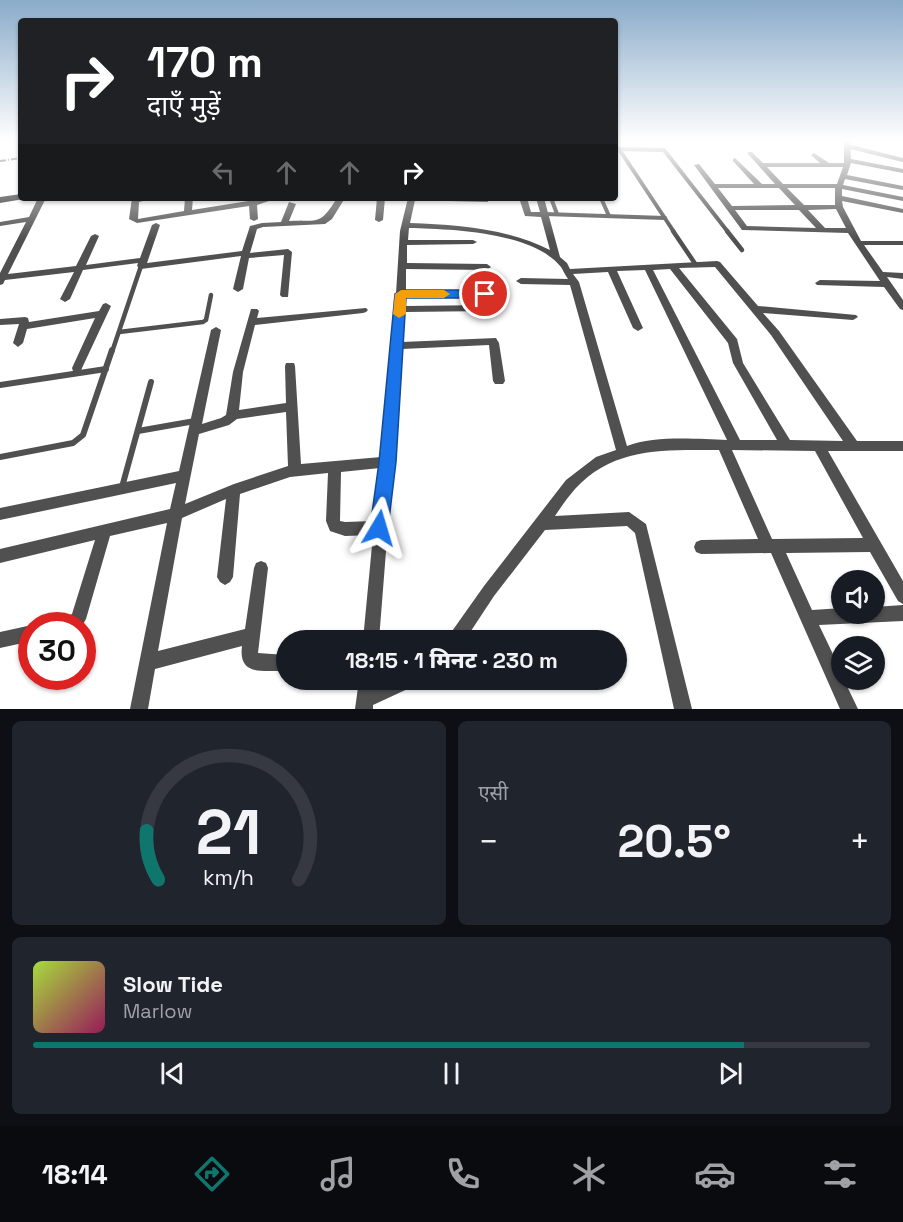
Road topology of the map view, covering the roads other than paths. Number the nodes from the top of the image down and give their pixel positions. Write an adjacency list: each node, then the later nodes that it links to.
1 (634, 173): 38 (lane)
2 (682, 173): 53 (lane)
3 (703, 173): 8 (street)
4 (748, 173): 9 (street)
5 (770, 173): 10 (street)
6 (843, 173): 7 (street)
7 (842, 177): 11 (street); 12 (street)
8 (713, 186): 9 (street); 32 (street)
9 (760, 186): 10 (street)
10 (782, 186): 11 (street); 31 (street)
11 (839, 186): 14 (street); 28 (street)
12 (903, 188)
13 (18, 197): 15 (main road)
14 (903, 199)
15 (0, 200)
16 (40, 201): 39 (street)
17 (136, 201): 34 (street)
18 (189, 201): 34 (street)
19 (265, 201): 29 (street)
20 (339, 201): 43 (street)
21 (381, 201): 41 (street)
22 (411, 201): 45 (street)
23 (524, 201): 36 (street)
24 (541, 201): 36 (street)
25 (552, 201): 35 (lane)
26 (602, 201): 37 (lane)
27 (227, 202): 29 (street); 34 (street)
28 (839, 202): 31 (street); 33 (street); 47 (street)
29 (253, 203): 40 (street)
30 (292, 204): 43 (street)
31 (801, 207): 32 (street); 46 (street)
32 (729, 208): 46 (street)
33 (903, 211)
34 (188, 213)
35 (557, 214): 36 (lane); 37 (lane)
36 (545, 215): 55 (street)
37 (609, 216): 38 (lane)
38 (665, 218): 57 (lane)
39 (31, 219): 42 (street); 67 (street)
40 (254, 219)
41 (379, 220)
42 (0, 224)
43 (285, 224): 54 (street)
44 (156, 225): 56 (street)
45 (405, 225): 50 (street); 55 (street)
46 (823, 231): 47 (street)
47 (851, 231): 51 (street)
48 (95, 236): 61 (street)
49 (474, 242): 50 (street)
50 (403, 243): 58 (street)
51 (858, 243): 52 (street); 65 (street)
52 (903, 243)
53 (742, 250)
54 (245, 255): 56 (street); 72 (street); 76 (street)
55 (556, 256): 64 (street)
56 (143, 263): 61 (street); 88 (lane)
57 (696, 265): 60 (street); 81 (street)
58 (402, 266): 59 (street); 73 (street)
59 (487, 267)
60 (673, 267): 62 (street); 102 (street)
61 (81, 268): 67 (street); 77 (street)
62 (648, 268): 63 (street); 101 (street)
63 (612, 270): 64 (street); 86 (street)
64 (571, 271): 69 (street)
65 (880, 274): 66 (street); 71 (street)
66 (903, 276)
67 (1, 280)
68 (521, 281): 69 (street)
69 (574, 282): 106 (street)
70 (820, 283): 71 (street)
71 (887, 284): 78 (street)
72 (238, 289)
73 (401, 294): 74 (street); 80 (street)
74 (485, 294)
75 (211, 295): 88 (lane)
76 (285, 295)
77 (65, 299)
78 (902, 303)
79 (489, 308): 80 (street)
80 (400, 309): 90 (street)
81 (756, 309): 83 (street); 104 (street)
82 (363, 310): 98 (street)
83 (853, 316)
84 (0, 322): 85 (street)
85 (24, 326): 89 (street); 92 (street)
86 (638, 328)
87 (216, 330): 99 (street)
88 (119, 332): 93 (lane)
89 (18, 343)
90 (397, 346): 94 (street); 108 (street)
91 (290, 366): 97 (street)
92 (77, 368)
93 (106, 369): 96 (lane); 107 (lane)
94 (499, 381)
95 (151, 382): 100 (lane)
96 (0, 385)
97 (292, 407): 98 (street); 110 (street)
98 (233, 415): 99 (street)
99 (195, 426): 100 (lane); 111 (street)
100 (138, 431): 112 (lane)
101 (729, 445): 102 (street); 106 (street); 120 (street)
102 (786, 445): 103 (street)
103 (818, 446): 104 (street); 119 (street)
104 (854, 446): 105 (street)
105 (903, 446)
106 (623, 453): 116 (street)
107 (0, 457)
108 (387, 462): 109 (street); 117 (street)
109 (335, 466): 110 (street); 117 (street)
110 (295, 470): 113 (street)
111 (184, 476): 112 (street); 115 (street)
112 (122, 487): 114 (street)
113 (234, 490): 115 (street); 124 (street)
114 (0, 514)
115 (176, 514): 118 (street); 134 (street)
116 (542, 523): 130 (street); 139 (street)
117 (379, 528): 129 (street)
118 (105, 530): 122 (street); 126 (street)
119 (874, 545): 120 (street); 125 (street)
120 (771, 546): 121 (street); 128 (street)
121 (701, 547)
122 (0, 556)
123 (261, 568): 132 (street)
124 (225, 577)
125 (903, 596)
126 (80, 612)
127 (903, 613): 128 (street)
128 (807, 618): 140 (street)
129 (372, 630)
130 (463, 630)
131 (18, 636): 133 (street)
132 (250, 636): 134 (street); 135 (street)
133 (0, 640)
134 (148, 662): 138 (street)
135 (276, 662)
136 (390, 690): 137 (street)
137 (365, 704)
138 (139, 709)
139 (683, 709)
140 (849, 709)

